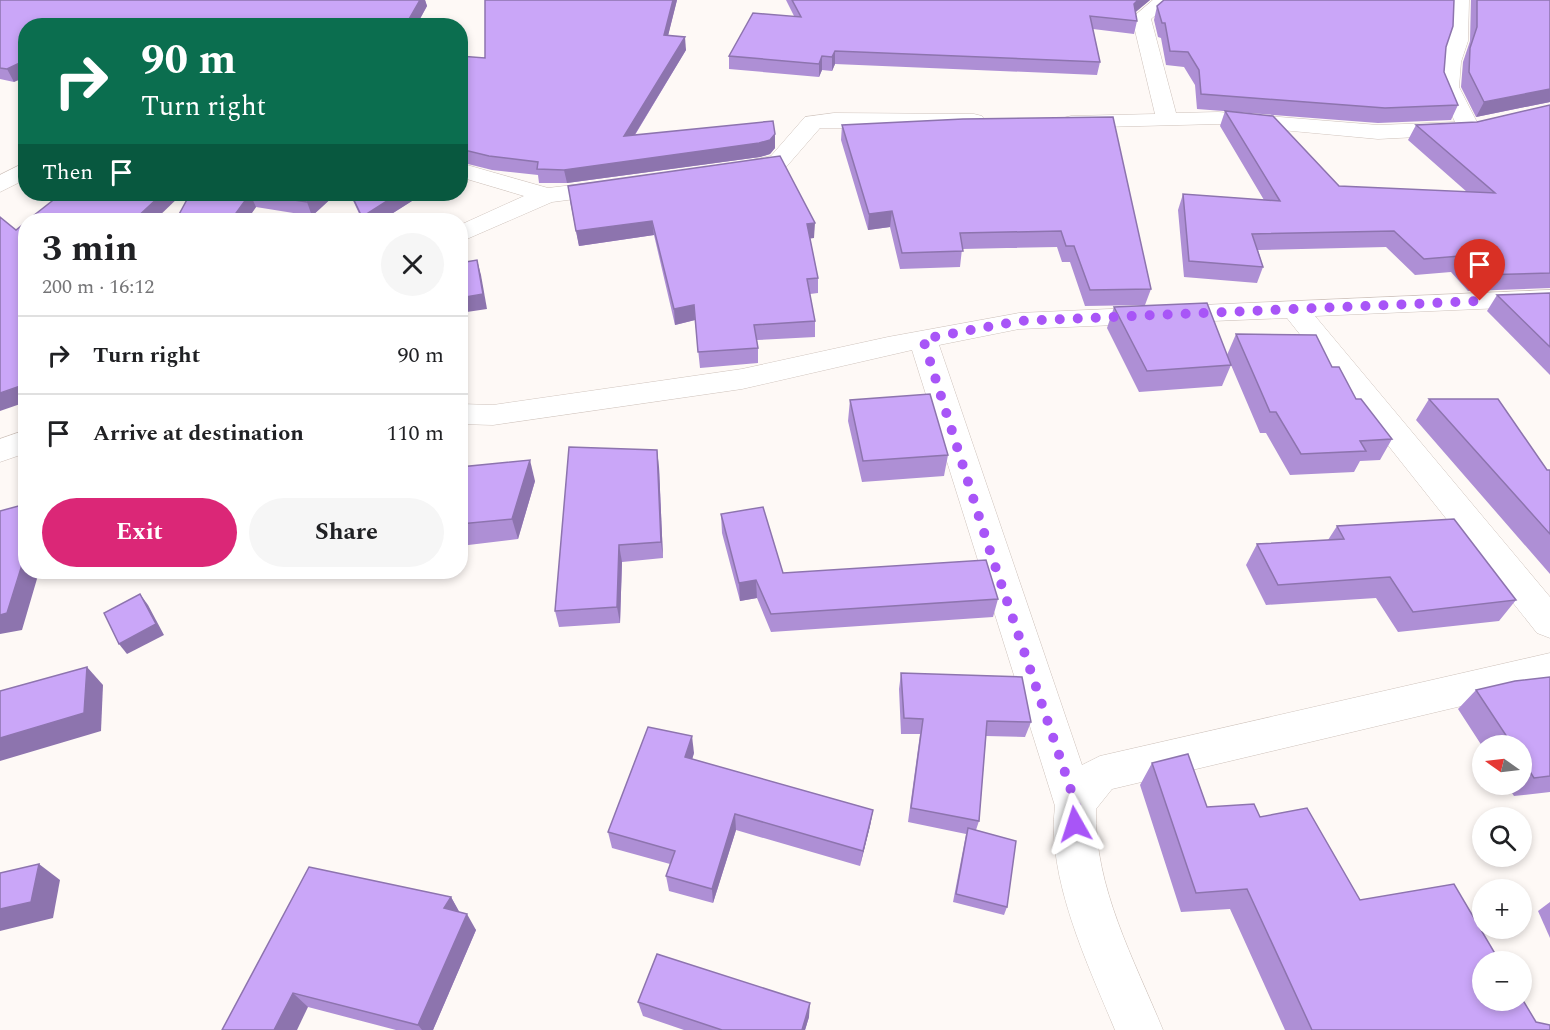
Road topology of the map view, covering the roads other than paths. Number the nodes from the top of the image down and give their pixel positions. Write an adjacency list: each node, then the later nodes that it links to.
1 (1164, 0): 3 (street)
2 (1460, 0): 7 (street)
3 (1167, 120): 5 (street); 7 (street)
4 (1001, 122): 9 (street)
5 (1047, 122)
6 (1492, 122): 7 (street)
7 (1468, 128)
8 (468, 172): 13 (street)
9 (716, 172)
10 (18, 174): 12 (street)
11 (634, 184): 13 (street)
12 (0, 185)
13 (547, 195): 14 (street)
14 (468, 231)
15 (1550, 298): 16 (street)
16 (1294, 309): 17 (street); 21 (street)
17 (923, 339): 18 (street); 23 (street)
18 (468, 414)
19 (18, 444): 20 (street)
20 (0, 451)
21 (1550, 623)
22 (1550, 669): 23 (street)
23 (1076, 805): 24 (street)
24 (1139, 1030)

